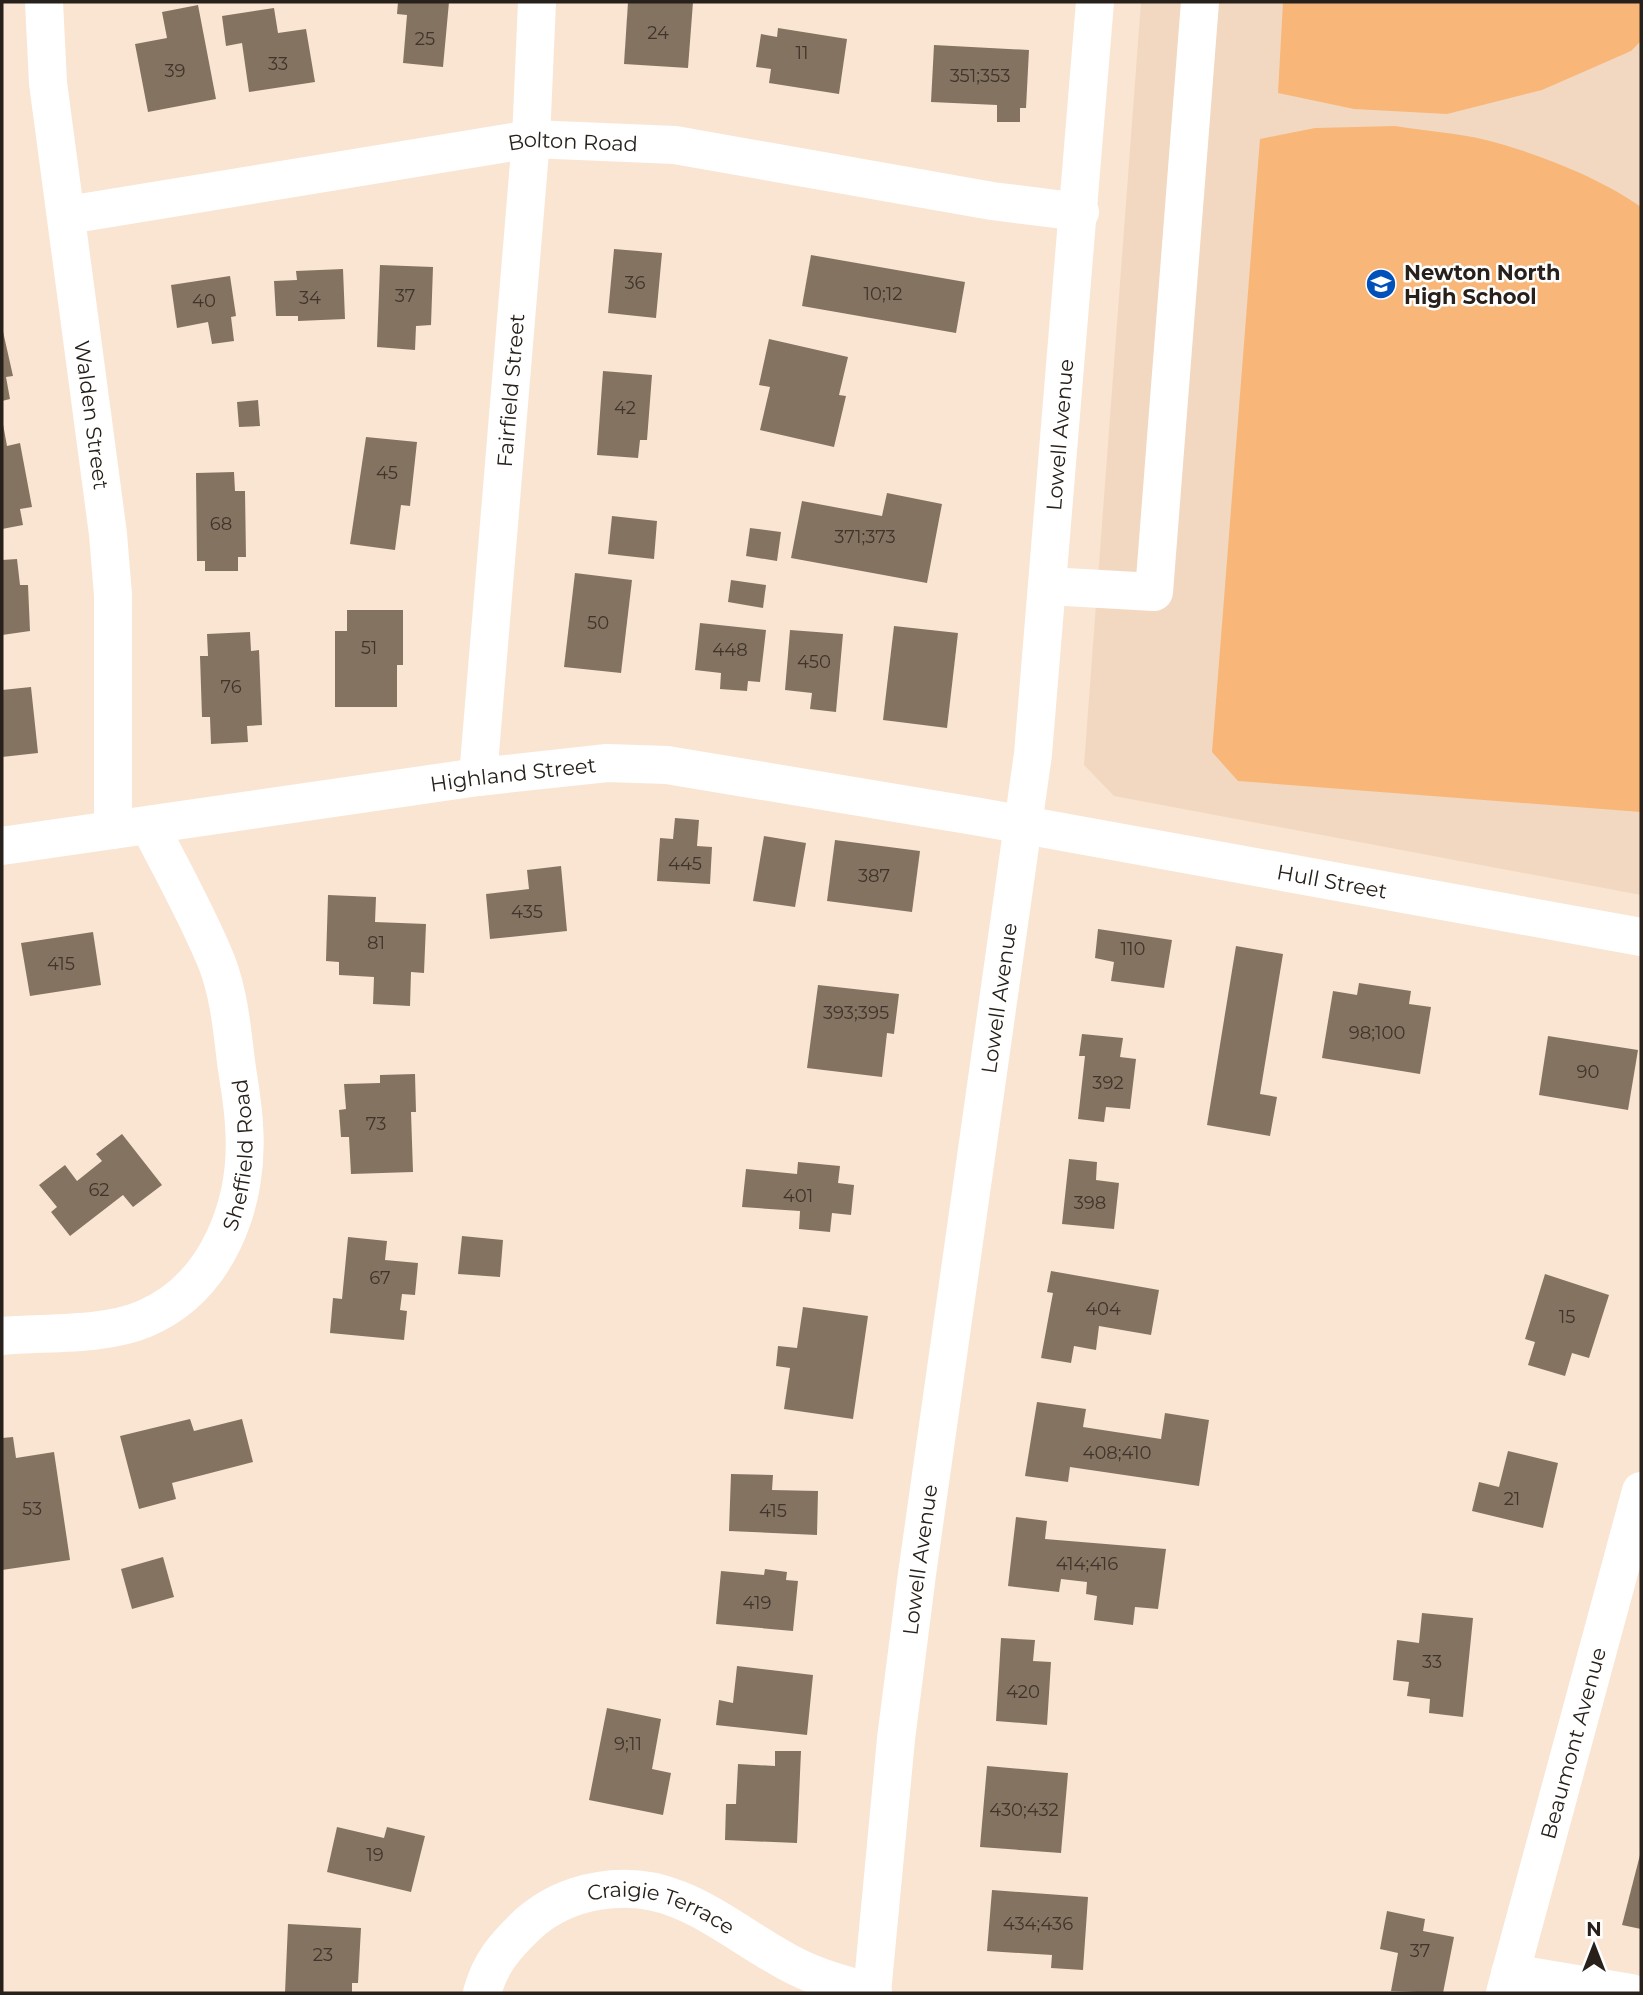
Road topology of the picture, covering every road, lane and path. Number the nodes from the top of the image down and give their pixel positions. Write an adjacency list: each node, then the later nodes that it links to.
1 (44, 2): 7 (street, Walden Street)
2 (537, 2): 5 (street, Fairfield Street)
3 (1096, 2): 6 (street, Lowell Avenue)
4 (1200, 2): 8 (street)
5 (531, 139): 6 (street, Bolton Road); 7 (street, Bolton Road); 9 (street, Fairfield Street)
6 (1080, 212): 8 (street, Lowell Avenue)
7 (68, 215): 11 (street, Walden Street)
8 (1048, 586): 10 (street, Lowell Avenue)
9 (478, 777): 10 (street, Highland Street); 11 (street, Highland Street)
10 (1024, 825): 13 (street, Hull Street); 19 (street, Lowell Avenue)
11 (131, 828): 12 (street, Highland Street); 14 (street, Sheffield Road)
12 (2, 846)
13 (1641, 937)
14 (2, 1336)
15 (1641, 1491): 16 (street, Beaumont Avenue)
16 (1627, 1590): 17 (street, Beaumont Avenue)
17 (1507, 1983): 20 (street)
18 (482, 1993): 19 (street, Craigie Terrace)
19 (872, 1993)
20 (1631, 1993)

